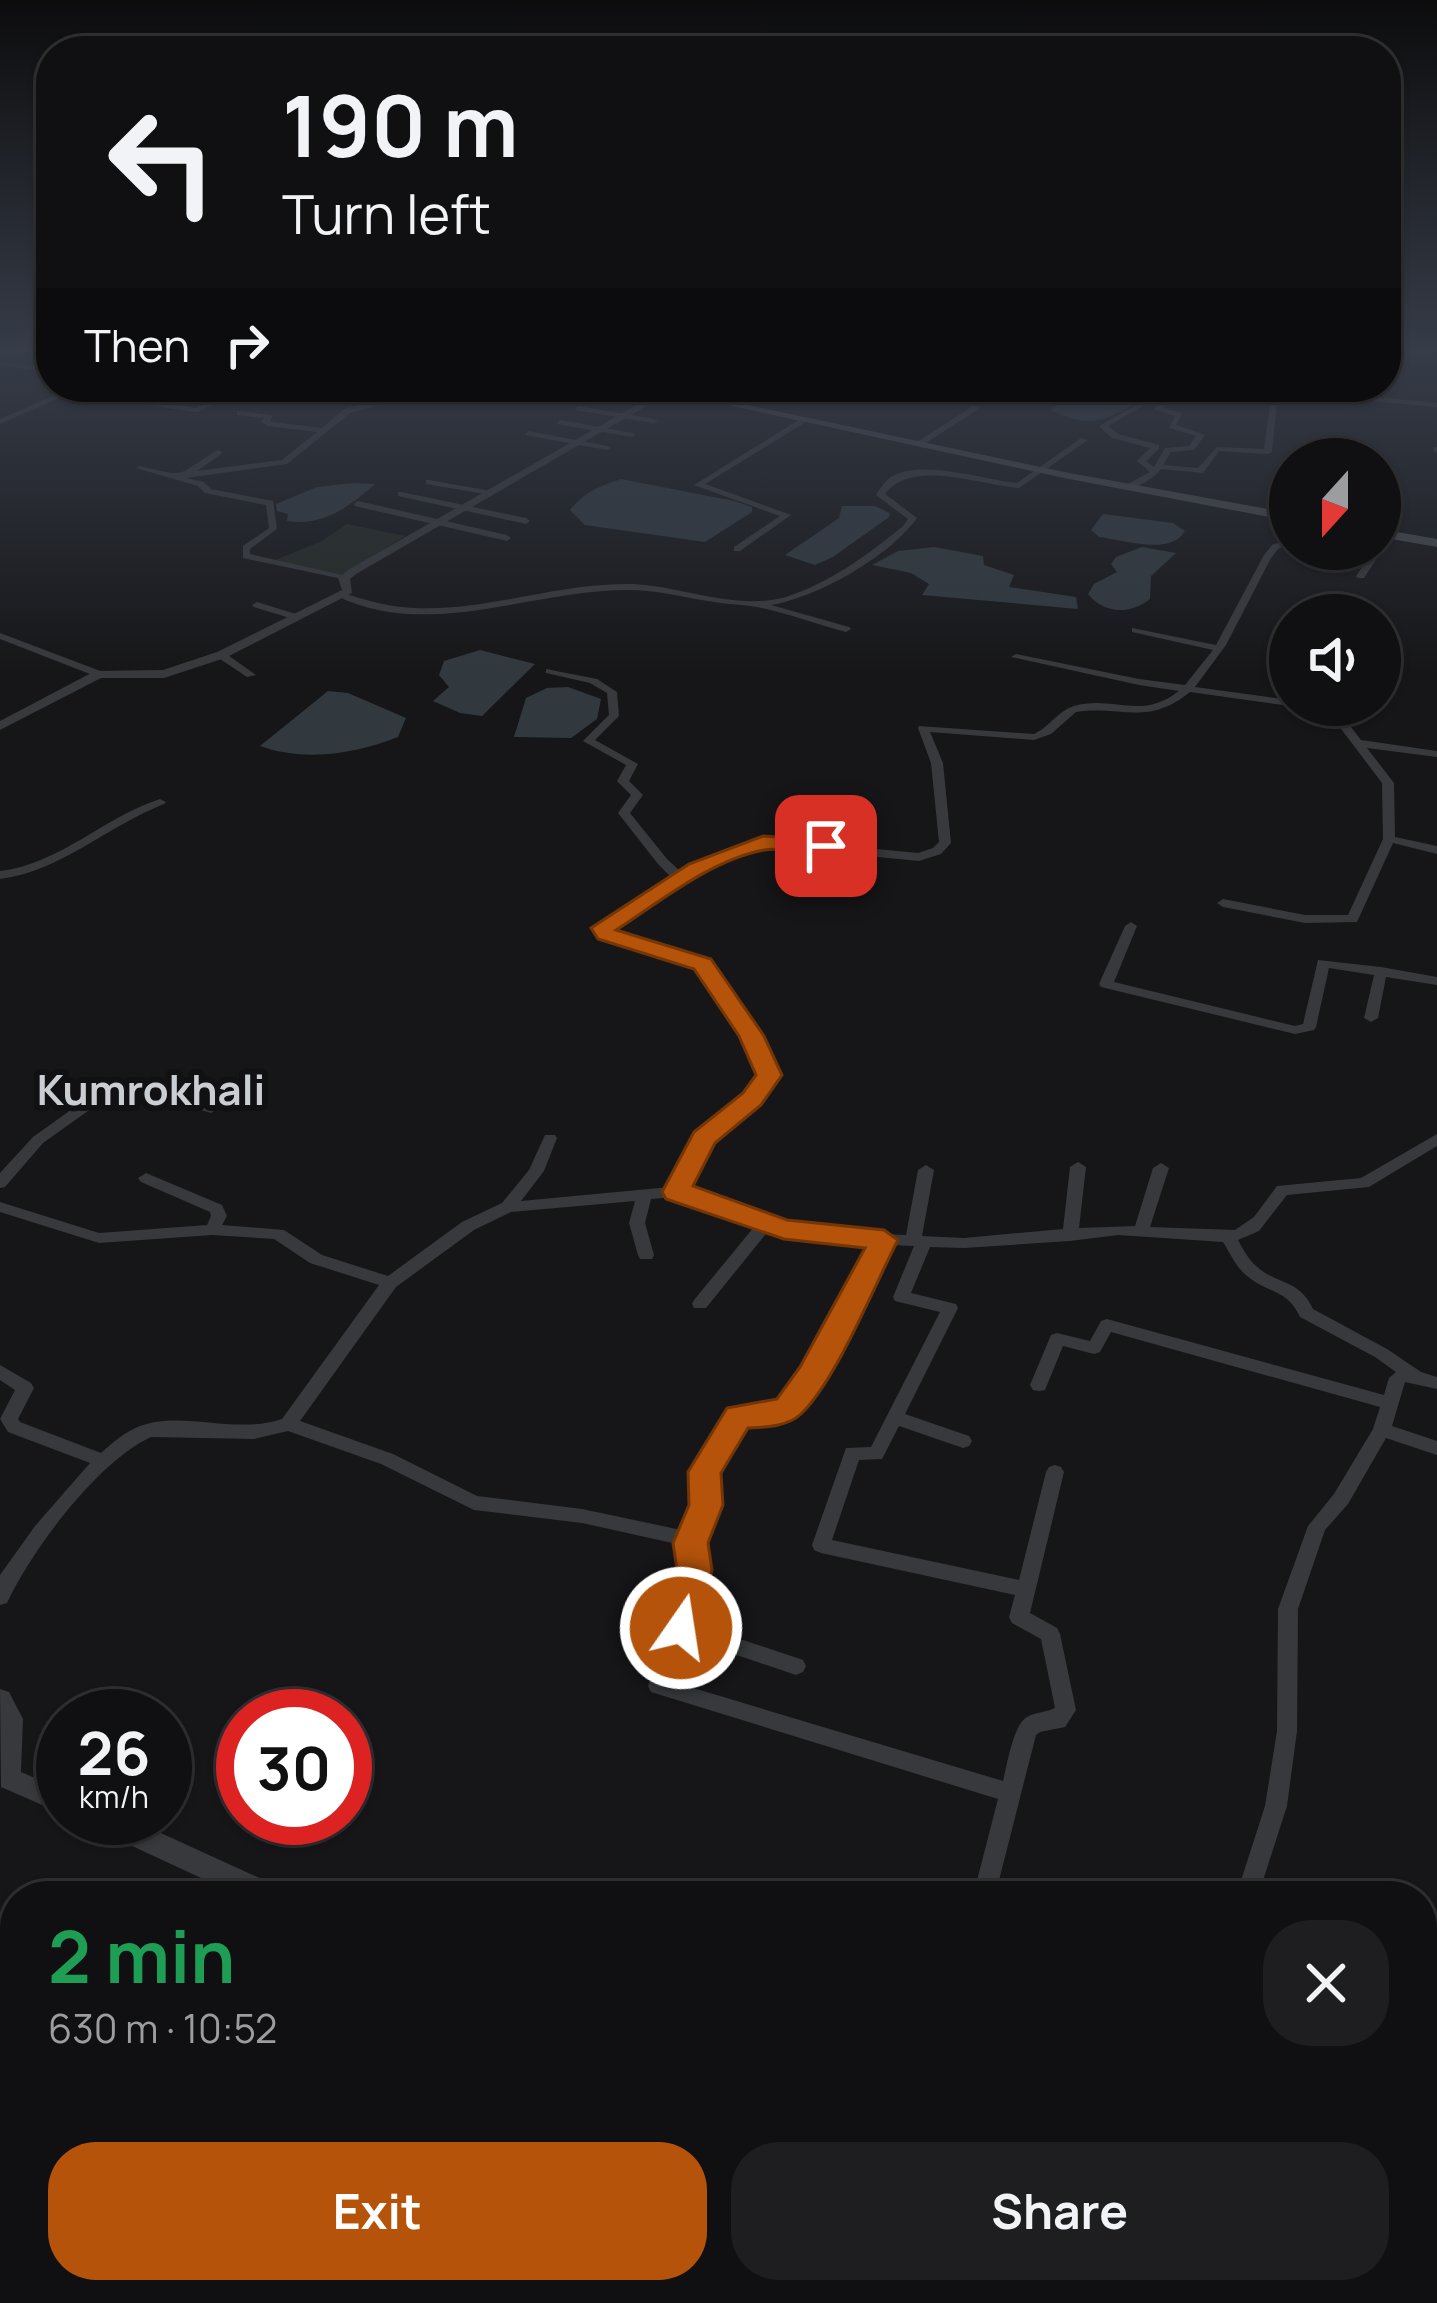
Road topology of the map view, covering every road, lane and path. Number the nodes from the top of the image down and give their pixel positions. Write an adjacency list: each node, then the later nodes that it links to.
1 (207, 459): 13 (street)
2 (283, 459): 13 (street)
3 (543, 459): 16 (street)
4 (740, 459): 26 (street)
5 (991, 459): 12 (main road)
6 (1060, 459): 12 (street)
7 (1143, 459): 11 (street)
8 (1163, 459): 11 (street)
9 (1208, 459): 11 (street)
10 (140, 468): 13 (street)
11 (1158, 470): 15 (street)
12 (1046, 471): 15 (main road); 32 (street)
13 (183, 476): 30 (street)
14 (429, 482): 16 (street)
15 (1129, 487): 20 (main road)
16 (485, 492): 19 (street)
17 (400, 494): 19 (street)
18 (358, 504): 21 (street)
19 (462, 505): 21 (street); 22 (street)
20 (1269, 513)
21 (436, 519): 23 (street); 30 (street)
22 (526, 521)
23 (507, 538)
24 (1401, 542): 25 (main road)
25 (1437, 543)
26 (737, 548)
27 (1269, 554): 38 (street)
28 (1364, 570): 29 (street)
29 (1361, 576)
30 (344, 578): 31 (street)
31 (342, 596): 32 (street); 34 (street)
32 (756, 604): 35 (street)
33 (257, 605): 34 (street)
34 (293, 616): 39 (street)
35 (846, 629)
36 (1135, 630): 38 (street)
37 (0, 636): 42 (street)
38 (1217, 648): 44 (street)
39 (221, 655): 42 (street); 43 (street)
40 (1016, 657): 44 (street)
41 (550, 671): 54 (street)
42 (99, 674): 46 (street)
43 (251, 675)
44 (1188, 688): 45 (street); 54 (street)
45 (1269, 700)
46 (0, 726)
47 (1345, 726): 48 (street)
48 (1356, 743): 49 (street); 51 (street)
49 (1437, 754)
50 (160, 802): 53 (street)
51 (1389, 839): 52 (street); 55 (street)
52 (1437, 850)
53 (0, 875)
54 (680, 878): 68 (street)
55 (1223, 903)
56 (1131, 926): 57 (street)
57 (1381, 971): 58 (street); 59 (street)
58 (1437, 980)
59 (1371, 1018)
60 (211, 1108): 67 (street)
61 (550, 1138): 71 (street)
62 (1437, 1139): 76 (street)
63 (1078, 1167): 75 (street)
64 (1161, 1168): 74 (street)
65 (926, 1170): 78 (street)
66 (146, 1178): 73 (street)
67 (0, 1183)
68 (676, 1192): 69 (street); 72 (street)
69 (644, 1196): 71 (street); 79 (street)
70 (0, 1207): 73 (street)
71 (508, 1207): 80 (street)
72 (765, 1225): 77 (street); 81 (street)
73 (212, 1230): 80 (street)
74 (1141, 1230): 75 (street); 76 (street)
75 (1070, 1236): 78 (street)
76 (1228, 1237): 83 (street)
77 (884, 1240): 78 (street); 94 (street)
78 (919, 1242): 87 (street)
79 (646, 1255)
80 (390, 1283): 88 (street)
81 (700, 1304)
82 (0, 1371): 92 (street)
83 (1414, 1376): 84 (street); 86 (street)
84 (1437, 1383)
85 (1039, 1384): 86 (street)
86 (1387, 1402): 89 (street)
87 (895, 1417): 90 (street); 95 (street)
88 (288, 1424): 92 (street); 94 (street)
89 (1382, 1430): 91 (street); 106 (street)
90 (963, 1441)
91 (1437, 1448)
92 (104, 1461): 96 (street)
93 (1055, 1472): 95 (street)
94 (691, 1543): 97 (street)
95 (1025, 1589): 102 (street)
96 (0, 1597)
97 (681, 1628): 98 (street); 102 (street)
98 (796, 1666)
99 (0, 1700): 100 (street)
100 (2, 1770): 101 (street)
101 (36, 1790)
102 (1010, 1793): 105 (street)
103 (158, 1845): 104 (street)
104 (236, 1881)
105 (988, 1881)
106 (1252, 1881)

